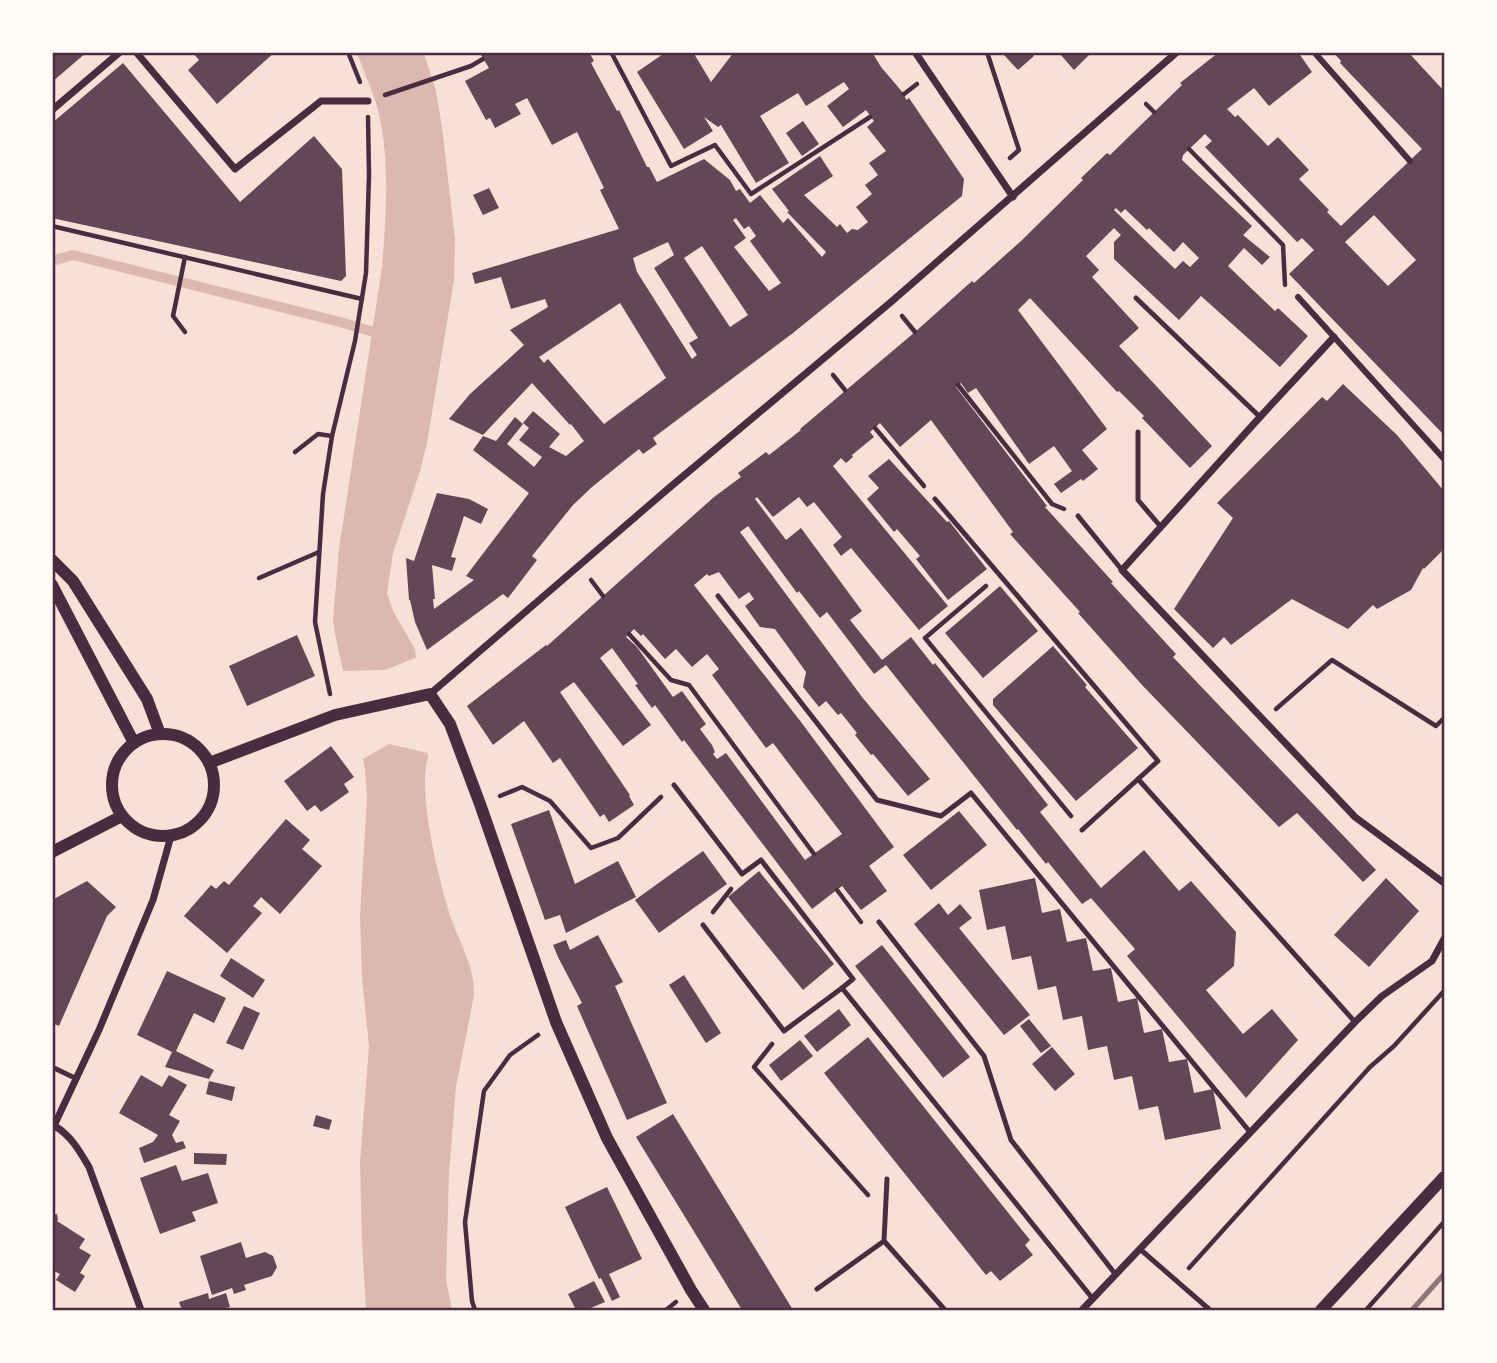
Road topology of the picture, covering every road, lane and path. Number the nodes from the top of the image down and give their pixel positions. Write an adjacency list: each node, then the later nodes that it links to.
1 (120, 52): 11 (street)
2 (136, 52): 10 (street)
3 (348, 52): 10 (path)
4 (611, 52): 12 (path)
5 (915, 52): 15 (street)
6 (987, 52): 15 (path)
7 (1177, 52): 16 (street)
8 (1314, 52): 14 (street)
9 (483, 59): 10 (path)
10 (368, 101): 21 (path)
11 (52, 110)
12 (870, 117)
13 (1189, 149): 19 (path)
14 (1410, 161)
15 (995, 171): 16 (street)
16 (1013, 197): 42 (street)
17 (52, 226): 18 (path)
18 (185, 257): 21 (path); 22 (path)
19 (1298, 297): 23 (street)
20 (1136, 298): 25 (lane)
21 (362, 299): 28 (path)
22 (185, 332)
23 (1334, 337): 25 (street); 30 (street)
24 (958, 385): 32 (path)
25 (1260, 416): 33 (street)
26 (875, 428): 31 (path)
27 (1138, 432): 33 (lane)
28 (332, 436): 29 (path); 34 (path)
29 (295, 452)
30 (1444, 459)
31 (935, 499): 37 (lane)
32 (1078, 516): 36 (lane)
33 (1161, 527): 36 (street)
34 (320, 552): 38 (path); 43 (path)
35 (52, 560): 46 (street)
36 (1122, 570): 45 (street)
37 (1000, 575): 49 (lane); 53 (path)
38 (259, 578)
39 (52, 585): 47 (street)
40 (719, 596): 71 (lane)
41 (629, 634): 56 (path)
42 (430, 694): 43 (street); 51 (street)
43 (341, 714): 48 (street)
44 (1444, 718): 45 (path)
45 (1263, 720): 58 (street)
46 (160, 734): 47 (street); 48 (street)
47 (134, 743): 52 (street)
48 (209, 763): 54 (street)
49 (1138, 779): 53 (lane); 65 (lane)
50 (674, 785): 51 (path); 57 (lane)
51 (480, 804): 66 (street)
52 (122, 816): 54 (street); 55 (street)
53 (1082, 830)
54 (171, 836): 69 (street)
55 (52, 852)
56 (814, 854)
57 (742, 874): 61 (path); 63 (lane)
58 (1444, 883)
59 (837, 890): 60 (path)
60 (879, 922): 78 (lane)
61 (703, 925): 67 (lane)
62 (1444, 939): 65 (street)
63 (842, 988): 67 (lane); 81 (lane)
64 (1444, 991): 79 (path)
65 (1355, 1021): 71 (street)
66 (556, 1022): 83 (path); 84 (street)
67 (784, 1031): 74 (path)
68 (52, 1067): 69 (lane)
69 (77, 1079): 70 (street)
70 (54, 1128): 82 (street)
71 (1250, 1132): 77 (street)
72 (1444, 1177): 88 (street)
73 (887, 1179): 74 (lane)
74 (885, 1214): 76 (lane)
75 (1444, 1222): 89 (path)
76 (884, 1241): 80 (lane); 85 (lane)
77 (1141, 1250): 78 (street); 79 (lane)
78 (1116, 1275): 81 (street)
79 (1177, 1282): 87 (lane)
80 (817, 1289)
81 (1093, 1299): 86 (street)
82 (141, 1311)
83 (475, 1311)
84 (704, 1311)
85 (945, 1311)
86 (1082, 1311)
87 (1210, 1311)
88 (1321, 1311)
89 (1366, 1311)

